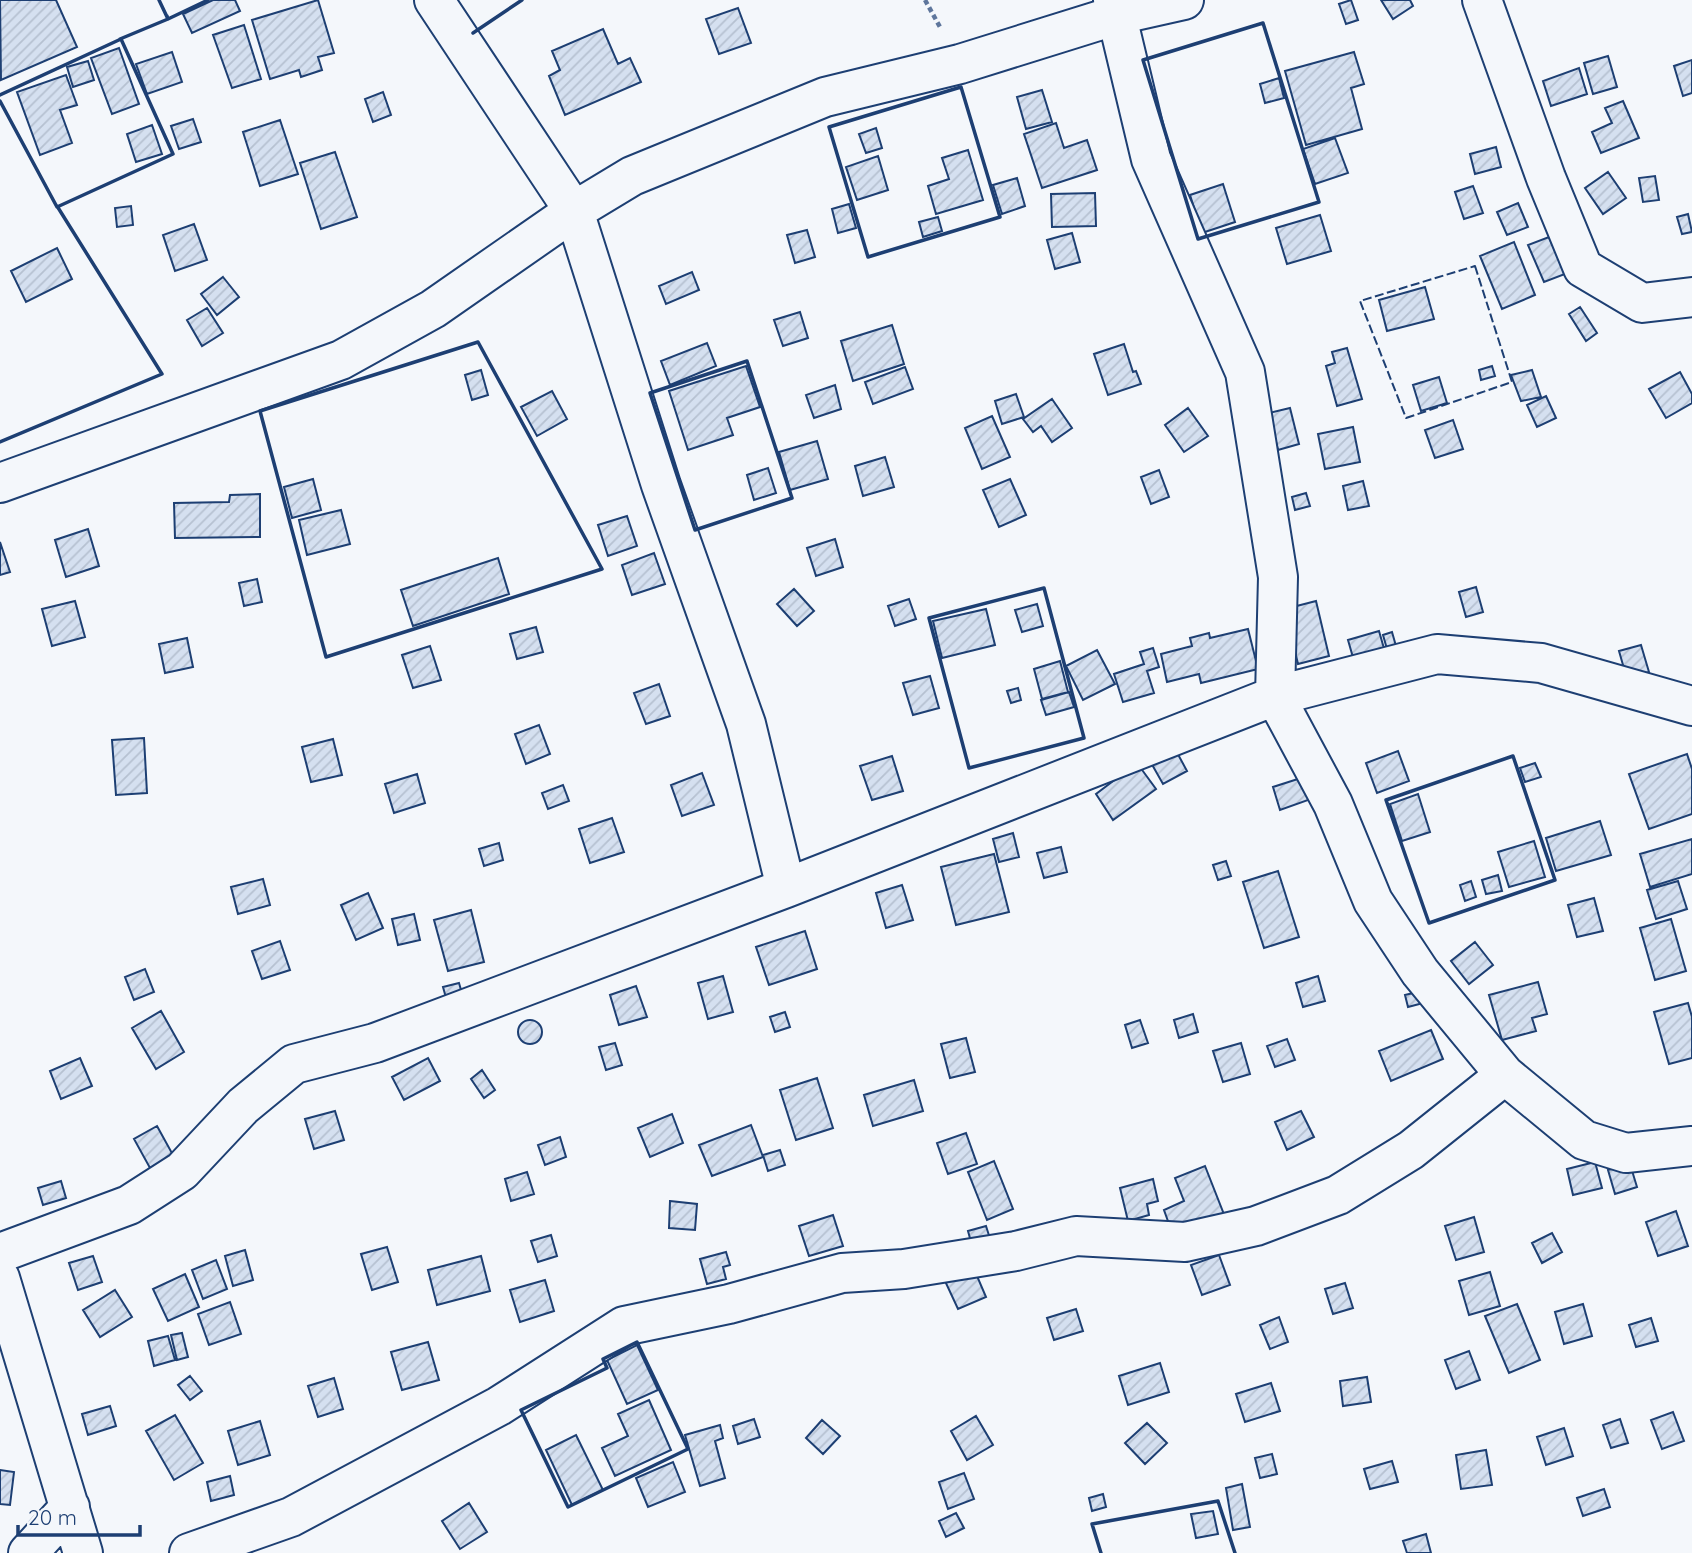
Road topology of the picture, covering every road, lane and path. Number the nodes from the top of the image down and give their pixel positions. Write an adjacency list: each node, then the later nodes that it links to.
1 (434, 0): 5 (street)
2 (1184, 0): 4 (street)
3 (1482, 0): 6 (street)
4 (1115, 8): 5 (street); 8 (street)
5 (574, 211): 7 (street); 10 (street)
6 (1692, 297)
7 (0, 484)
8 (1275, 696): 9 (street); 10 (street); 11 (street)
9 (1692, 706)
10 (786, 888): 13 (street)
11 (1504, 1075): 12 (street); 18 (street)
12 (1692, 1146)
13 (0, 1253)
14 (0, 1278): 15 (street)
15 (70, 1507): 16 (street); 17 (street)
16 (28, 1553)
17 (83, 1553)
18 (189, 1553)

